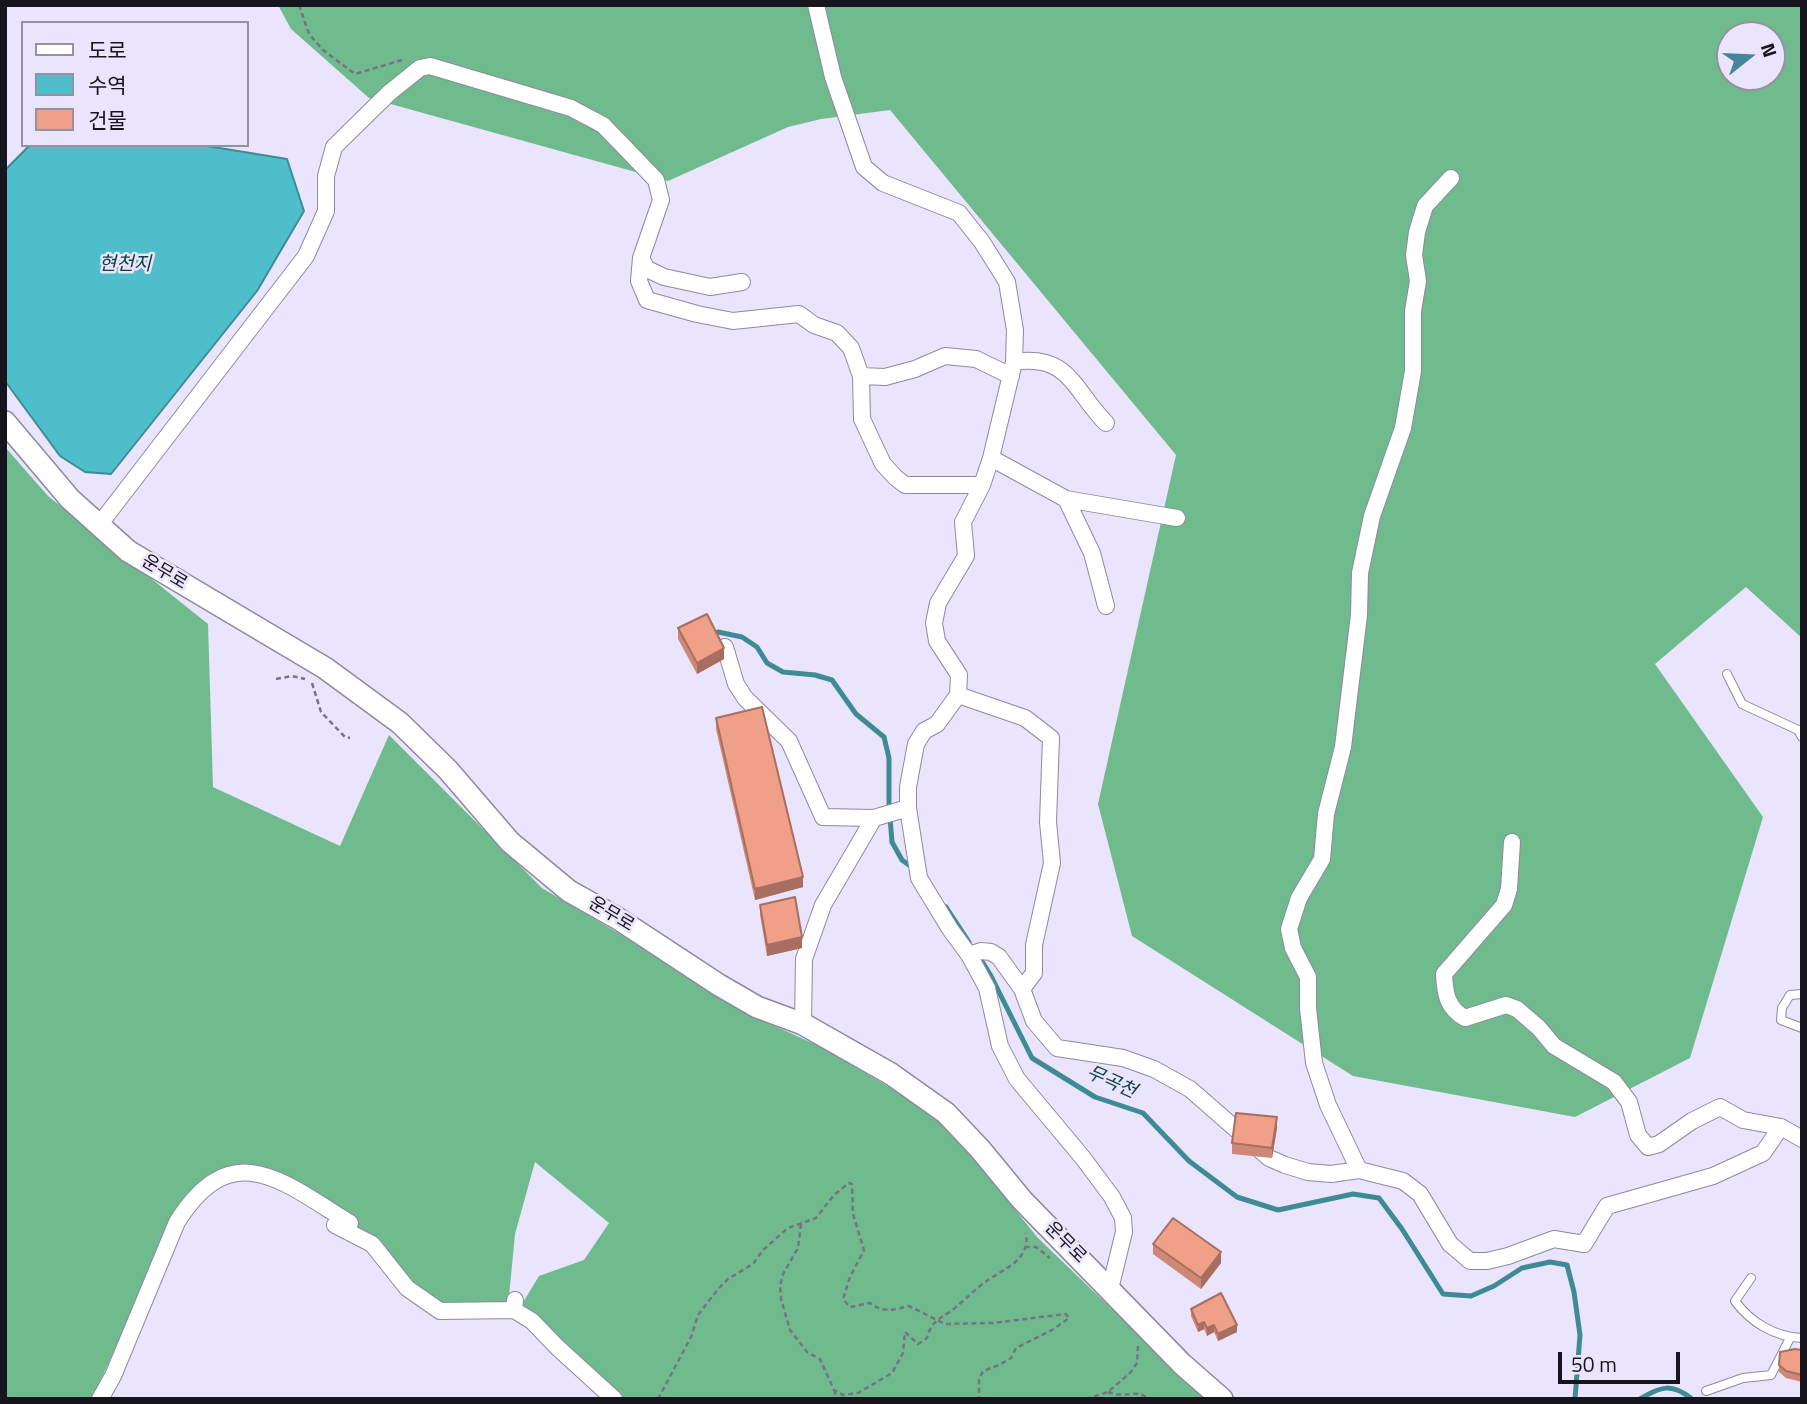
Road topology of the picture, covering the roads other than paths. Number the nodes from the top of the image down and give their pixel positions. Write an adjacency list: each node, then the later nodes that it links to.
1 (816, 5): 5 (street)
2 (1451, 178): 29 (street)
3 (641, 258): 4 (street); 6 (street); 13 (street)
4 (742, 282)
5 (1012, 369): 6 (street); 8 (street); 9 (street)
6 (861, 376): 10 (street)
7 (5, 422): 13 (street, 운무로)
8 (1106, 423)
9 (991, 458): 10 (street); 11 (street)
10 (982, 485): 17 (street)
11 (1066, 499): 12 (street); 14 (street)
12 (1177, 518)
13 (99, 526): 25 (street, 운무로)
14 (1106, 606)
15 (725, 647): 20 (street)
16 (1727, 674): 18 (lane)
17 (958, 695): 19 (street); 23 (street)
18 (1802, 737)
19 (908, 808): 20 (street); 22 (street)
20 (874, 818): 25 (street)
21 (1512, 842): 27 (street)
22 (975, 953): 23 (street); 33 (street)
23 (1022, 989): 29 (street)
24 (1802, 994): 26 (lane)
25 (803, 1024): 33 (street, 운무로)
26 (1802, 1028)
27 (1782, 1127): 28 (street); 29 (street)
28 (1802, 1139)
29 (1359, 1170)
30 (325, 1208): 31 (street); 37 (street); 38 (street)
31 (349, 1223)
32 (1751, 1278): 34 (lane)
33 (1110, 1289): 39 (street, 운무로)
34 (1790, 1338): 35 (lane); 36 (lane)
35 (1802, 1338)
36 (1706, 1391)
37 (100, 1399)
38 (614, 1399)
39 (1222, 1399)

